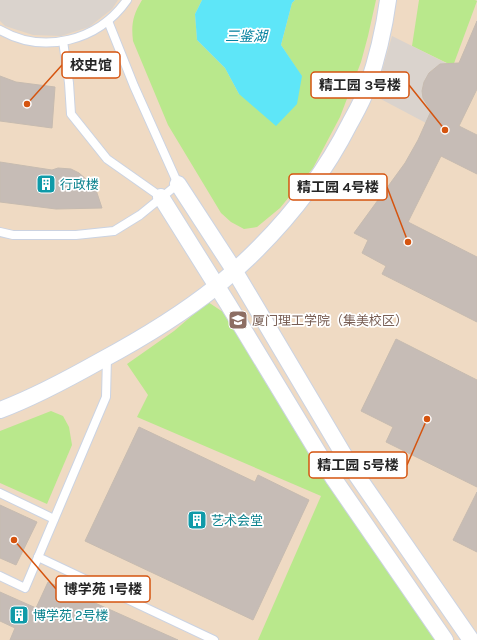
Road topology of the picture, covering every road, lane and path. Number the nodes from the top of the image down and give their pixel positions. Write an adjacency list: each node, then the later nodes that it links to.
1 (127, 0): 3 (lane)
2 (388, 0): 9 (street)
3 (108, 21): 5 (lane); 6 (lane)
4 (0, 30): 5 (lane)
5 (63, 41): 7 (lane)
6 (178, 184): 7 (lane); 9 (street)
7 (161, 197): 8 (lane); 10 (street)
8 (0, 232)
9 (234, 270): 10 (street); 19 (street)
10 (217, 286): 11 (street); 18 (street)
11 (107, 357): 12 (street); 14 (lane)
12 (0, 410)
13 (0, 493): 14 (lane)
14 (54, 519): 15 (lane)
15 (38, 557): 16 (lane); 17 (lane)
16 (0, 576)
17 (214, 640)
18 (445, 640)
19 (471, 640)

